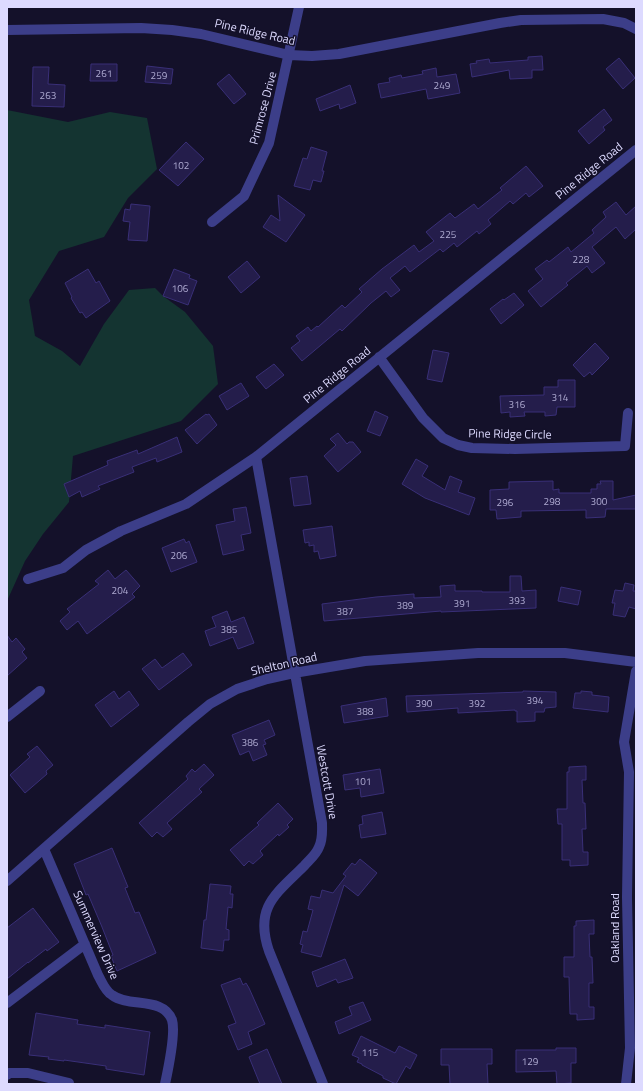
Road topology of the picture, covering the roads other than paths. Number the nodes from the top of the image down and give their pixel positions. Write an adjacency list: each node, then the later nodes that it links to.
1 (299, 7): 4 (street, Primrose Drive)
2 (636, 29): 4 (street, Pine Ridge Road)
3 (7, 30): 4 (street, Pine Ridge Road)
4 (289, 55): 6 (street, Primrose Drive)
5 (636, 150): 7 (street, Pine Ridge Road)
6 (212, 222)
7 (379, 357): 8 (street, Pine Ridge Circle); 9 (street, Pine Ridge Road)
8 (628, 413)
9 (256, 456): 10 (street, Pine Ridge Road); 13 (street, Westcott Drive)
10 (28, 579)
11 (636, 662): 13 (street, Shelton Road)
12 (636, 671): 17 (street, Oakland Road)
13 (294, 673): 18 (street, Shelton Road); 25 (street, Westcott Drive)
14 (40, 691): 15 (street)
15 (7, 717)
16 (636, 760): 17 (street, Oakland Road)
17 (629, 772): 26 (street, Oakland Road)
18 (44, 850): 19 (street, Shelton Road); 20 (street, Summerview Drive)
19 (9, 876)
20 (85, 944): 21 (street); 24 (street, Summerview Drive)
21 (7, 1003)
22 (7, 1075): 23 (street)
23 (71, 1084)
24 (165, 1084)
25 (323, 1084)
26 (626, 1084)

